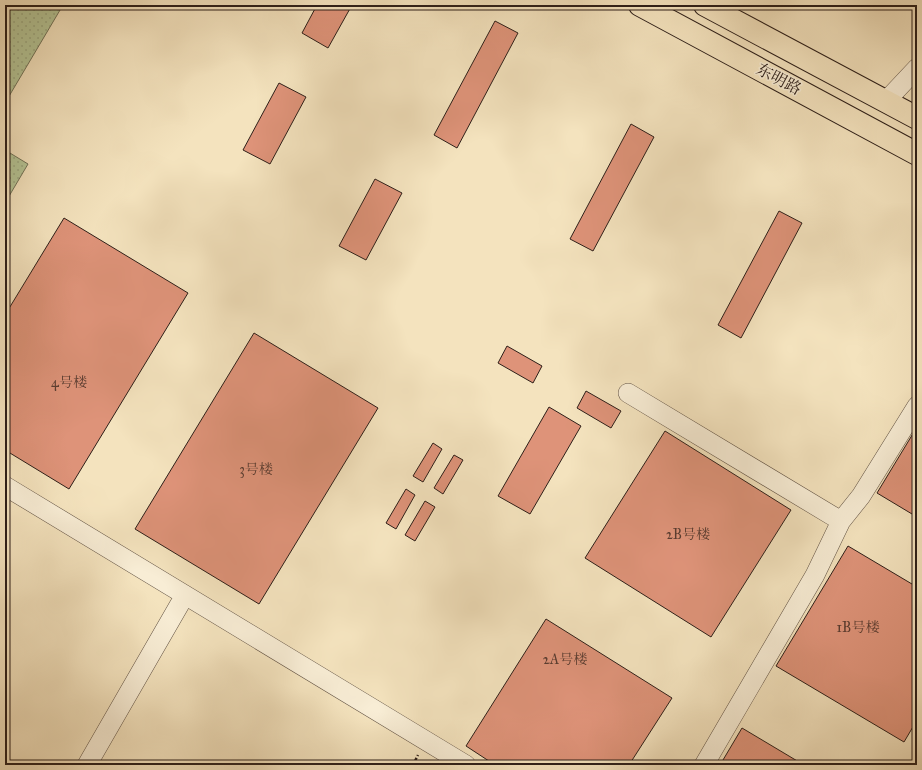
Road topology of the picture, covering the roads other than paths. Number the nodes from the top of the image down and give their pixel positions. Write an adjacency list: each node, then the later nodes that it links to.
1 (640, 5): 6 (main road, 东明路)
2 (705, 5): 4 (main road, 东明路)
3 (917, 68): 4 (street)
4 (886, 101): 5 (main road, 东明路)
5 (917, 118)
6 (917, 154)
7 (628, 393): 10 (street)
8 (917, 406): 10 (street)
9 (6, 488): 11 (street)
10 (841, 521): 14 (street)
11 (185, 595): 12 (street); 13 (street)
12 (88, 765)
13 (466, 765)
14 (704, 765)

